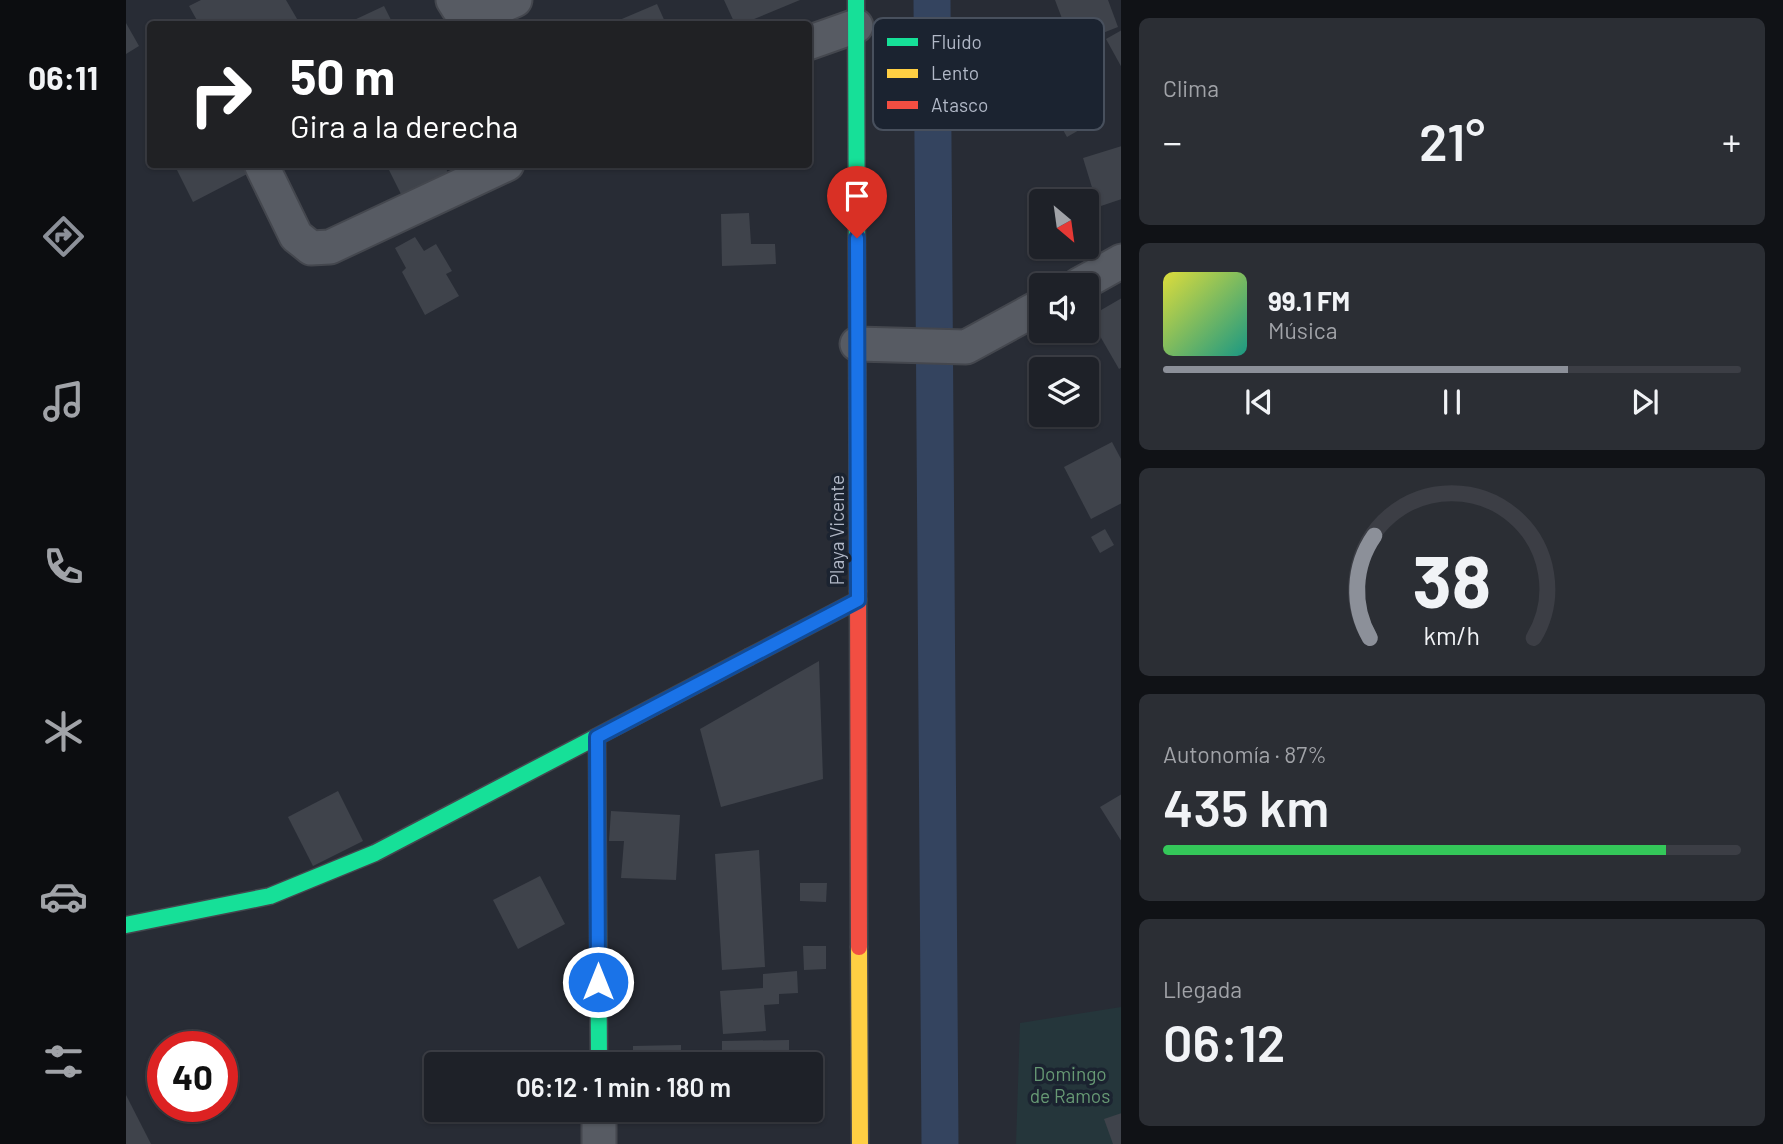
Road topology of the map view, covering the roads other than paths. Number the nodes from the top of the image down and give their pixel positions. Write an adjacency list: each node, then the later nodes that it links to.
1 (453, 0): 2 (street)
2 (515, 0)
3 (856, 13): 4 (street); 10 (street, Playa Vicente)
4 (812, 40)
5 (263, 168): 6 (street)
6 (498, 168)
7 (1121, 262): 8 (street)
8 (1099, 274)
9 (1029, 313): 10 (street)
10 (857, 344): 11 (street, Playa Vicente)
11 (858, 600): 12 (street); 17 (street, Playa Vicente)
12 (597, 737): 13 (street); 14 (street)
13 (126, 925)
14 (599, 1052)
15 (599, 1122): 16 (street)
16 (599, 1144)
17 (860, 1144)

